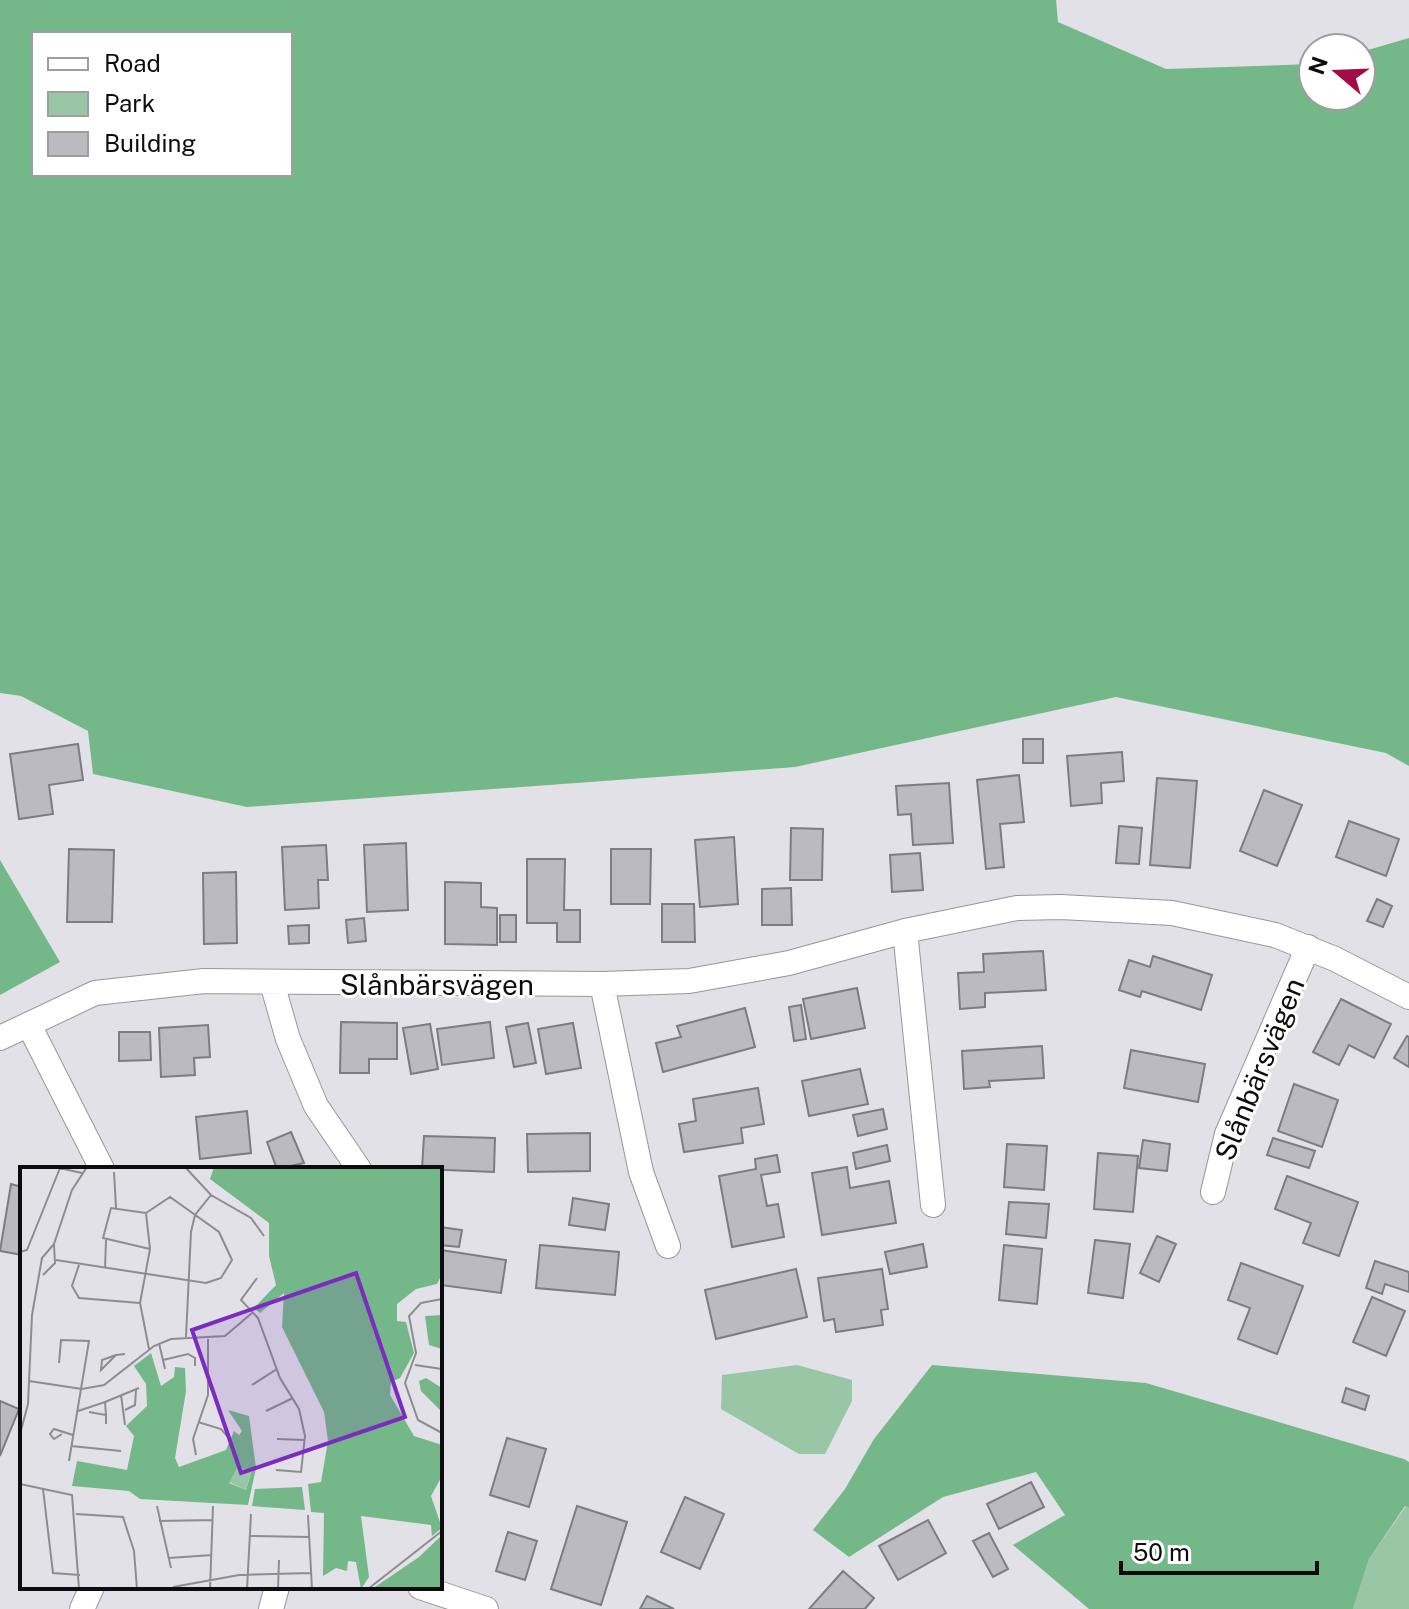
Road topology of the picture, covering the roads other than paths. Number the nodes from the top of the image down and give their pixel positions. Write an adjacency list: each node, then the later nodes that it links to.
1 (905, 931): 2 (street, Slånbärsvägen); 4 (street, Slånbärsvägen); 11 (street)
2 (1308, 947): 5 (street, Slånbärsvägen); 10 (street, Slånbärsvägen)
3 (272, 983): 4 (street, Slånbärsvägen); 6 (street, Slånbärsvägen); 9 (street)
4 (602, 984): 12 (street)
5 (1409, 997)
6 (30, 1027): 7 (street, Slånbärsvägen); 8 (street)
7 (0, 1038)
8 (101, 1167)
9 (358, 1167)
10 (1213, 1192)
11 (933, 1205)
12 (668, 1246)
13 (91, 1589): 16 (street)
14 (276, 1589): 17 (street)
15 (426, 1589): 18 (street)
16 (82, 1609)
17 (271, 1609)
18 (486, 1609)

